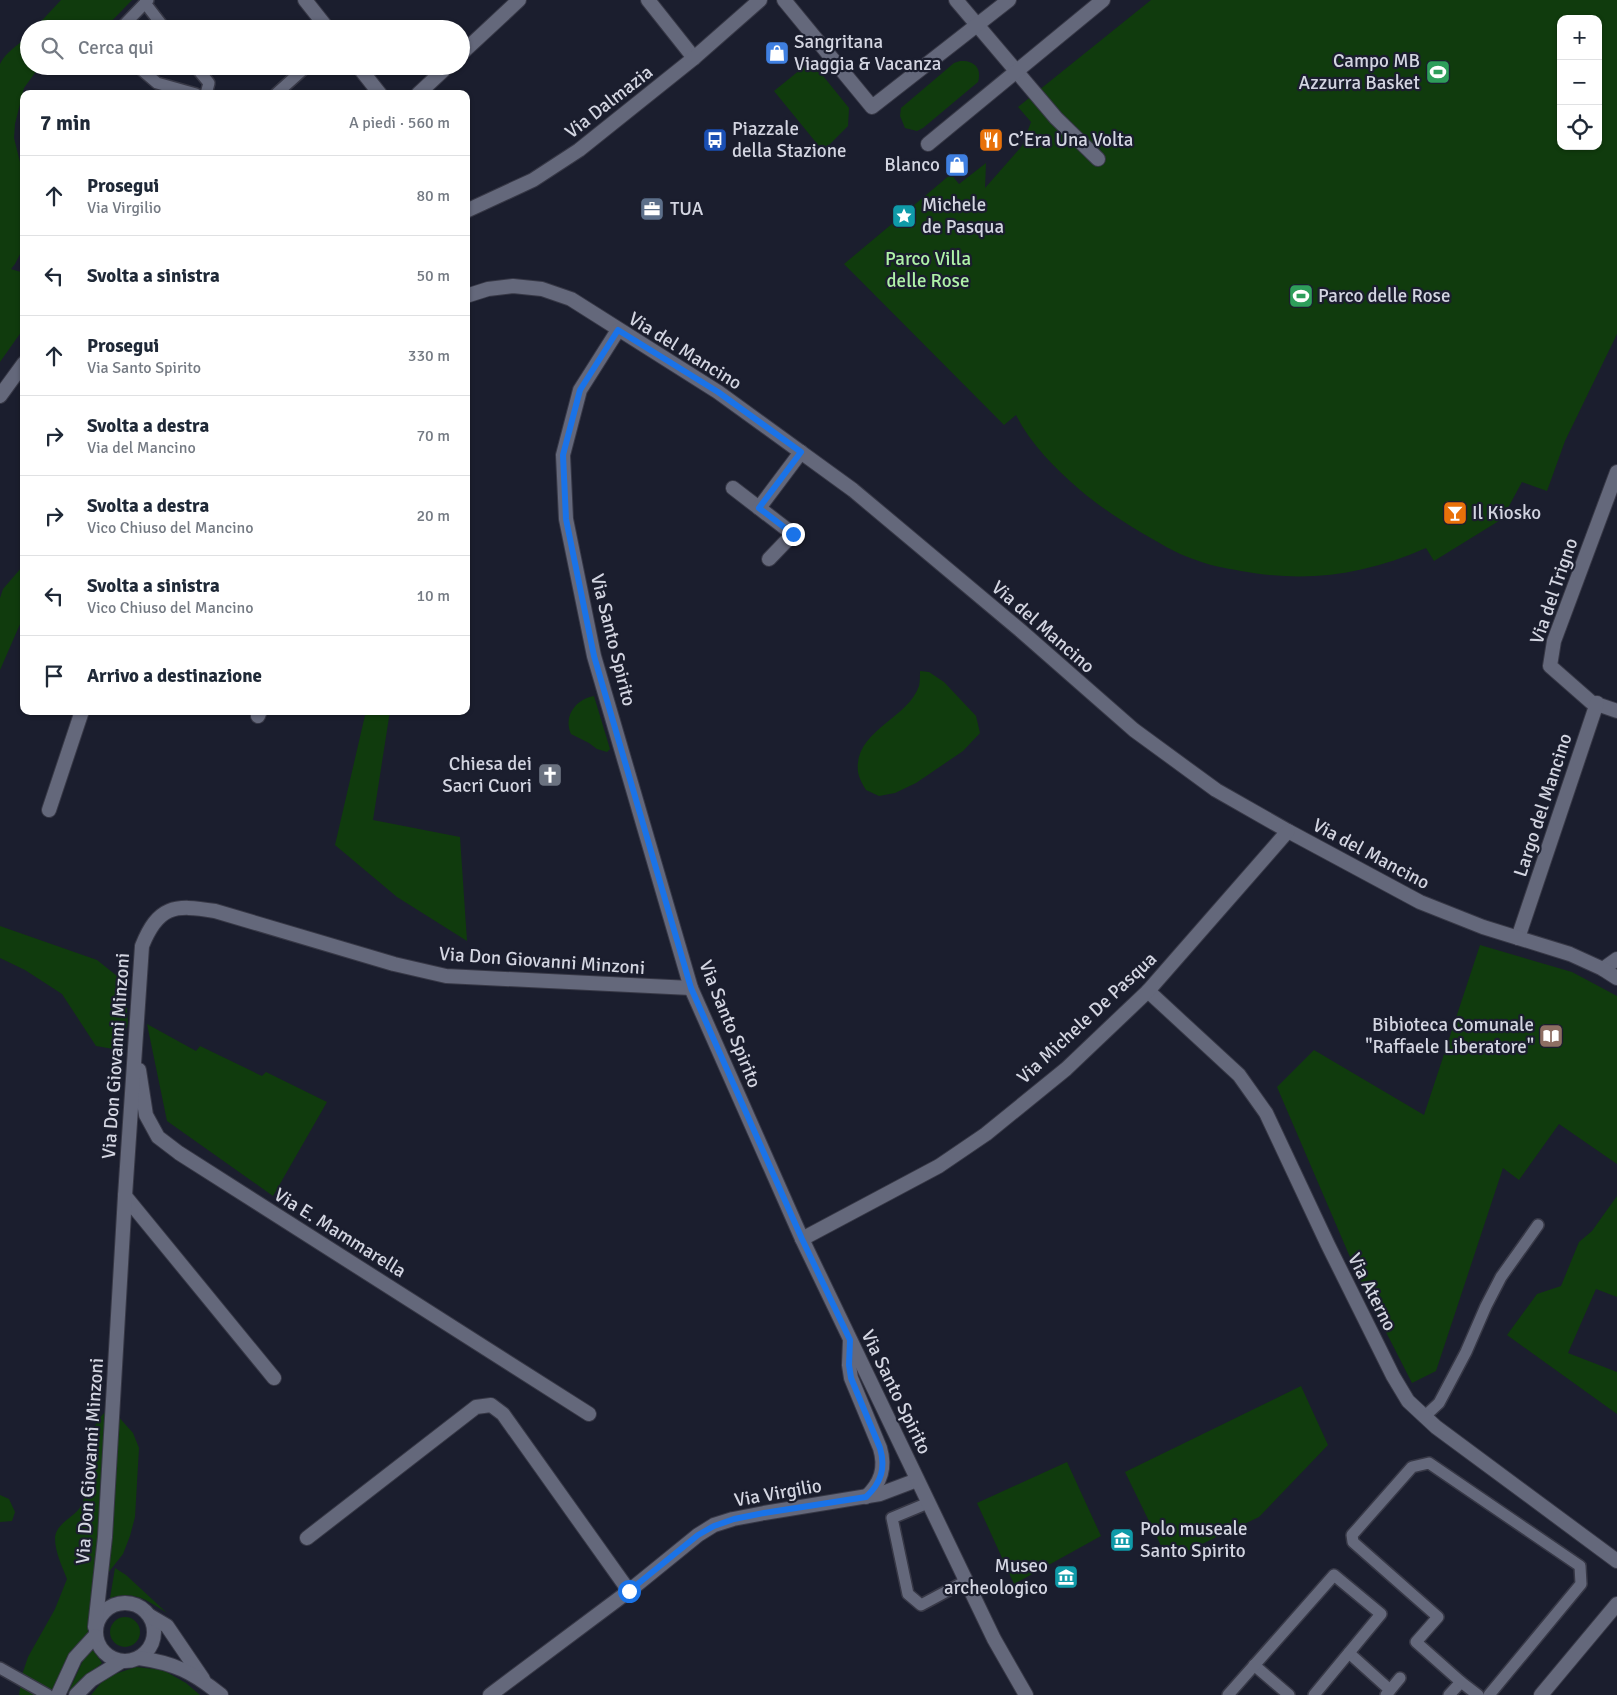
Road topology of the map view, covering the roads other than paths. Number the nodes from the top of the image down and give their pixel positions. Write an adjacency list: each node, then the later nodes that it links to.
1 (305, 0): 12 (street)
2 (648, 0): 15 (street)
3 (760, 0): 15 (street, Via Dalmazia)
4 (784, 0): 13 (street)
5 (956, 0): 13 (street)
6 (1009, 0): 13 (street)
7 (1103, 0): 16 (street)
8 (517, 1): 14 (street)
9 (147, 2): 10 (lane); 11 (lane)
10 (129, 20)
11 (159, 20)
12 (321, 20)
13 (977, 26): 16 (street)
14 (470, 45)
15 (694, 58): 29 (street, Via Dalmazia)
16 (1017, 72): 27 (street); 28 (street)
17 (148, 75): 22 (lane)
18 (202, 75): 23 (lane)
19 (297, 75): 24 (lane)
20 (365, 75): 25 (street)
21 (438, 75): 26 (street)
22 (182, 90)
23 (207, 90)
24 (280, 90)
25 (377, 90)
26 (422, 90)
27 (928, 144)
28 (1098, 160)
29 (470, 206)
30 (470, 295): 31 (street, Via del Mancino)
31 (618, 330): 34 (street, Via del Mancino); 48 (street, Via Santo Spirito)
32 (20, 368): 33 (street)
33 (0, 396)
34 (801, 452): 37 (street); 43 (street, Via del Mancino)
35 (1617, 472): 39 (street, Via del Trigno)
36 (734, 488): 37 (street)
37 (759, 508): 38 (street)
38 (769, 559)
39 (1597, 703): 40 (street); 44 (street, Largo del Mancino)
40 (1617, 710)
41 (81, 715): 42 (street)
42 (49, 810)
43 (1288, 831): 44 (street, Via del Mancino); 49 (street, Via Michele De Pasqua)
44 (1518, 938): 46 (street, Via del Mancino)
45 (1617, 959): 46 (street)
46 (1603, 969): 47 (street, Via del Mancino)
47 (1617, 978)
48 (691, 988): 50 (street, Via Don Giovanni Minzoni); 53 (street, Via Santo Spirito)
49 (1148, 991): 53 (street, Via Michele De Pasqua); 57 (street, Via Aterno)
50 (135, 1039): 51 (street, Via Don Giovanni Minzoni); 56 (street, Via E. Mammarella)
51 (124, 1196): 55 (street); 67 (street, Via Don Giovanni Minzoni)
52 (1538, 1225): 57 (lane)
53 (802, 1239): 54 (street, Via Santo Spirito)
54 (850, 1340): 58 (street, Via Santo Spirito); 59 (street)
55 (274, 1378)
56 (589, 1414)
57 (1424, 1417): 62 (street, Via Aterno)
58 (917, 1480): 59 (street, Via Virgilio); 60 (street, Via Santo Spirito)
59 (866, 1497): 64 (street, Via Virgilio)
60 (928, 1503): 63 (street, Via Santo Spirito); 63 (lane)
61 (307, 1538): 64 (street)
62 (1617, 1561)
63 (966, 1581): 82 (street, Via Santo Spirito)
64 (629, 1591): 81 (street, Via Virgilio)
65 (1617, 1604): 89 (street)
66 (150, 1616): 67 (street); 69 (street); 74 (street)
67 (95, 1631): 70 (street); 78 (street)
68 (1349, 1653): 71 (lane); 76 (lane); 85 (lane)
69 (139, 1658): 70 (street); 74 (street)
70 (122, 1661): 79 (street)
71 (1254, 1665): 83 (lane); 84 (lane)
72 (0, 1668): 77 (lane)
73 (1400, 1678): 76 (lane)
74 (204, 1681): 80 (street)
75 (1461, 1682): 86 (lane); 87 (lane); 88 (lane)
76 (1388, 1693)
77 (48, 1695)
78 (58, 1695)
79 (76, 1695)
80 (220, 1695)
81 (490, 1695)
82 (1026, 1695)
83 (1228, 1695)
84 (1289, 1695)
85 (1314, 1695)
86 (1449, 1695)
87 (1478, 1695)
88 (1489, 1695)
89 (1541, 1695)

